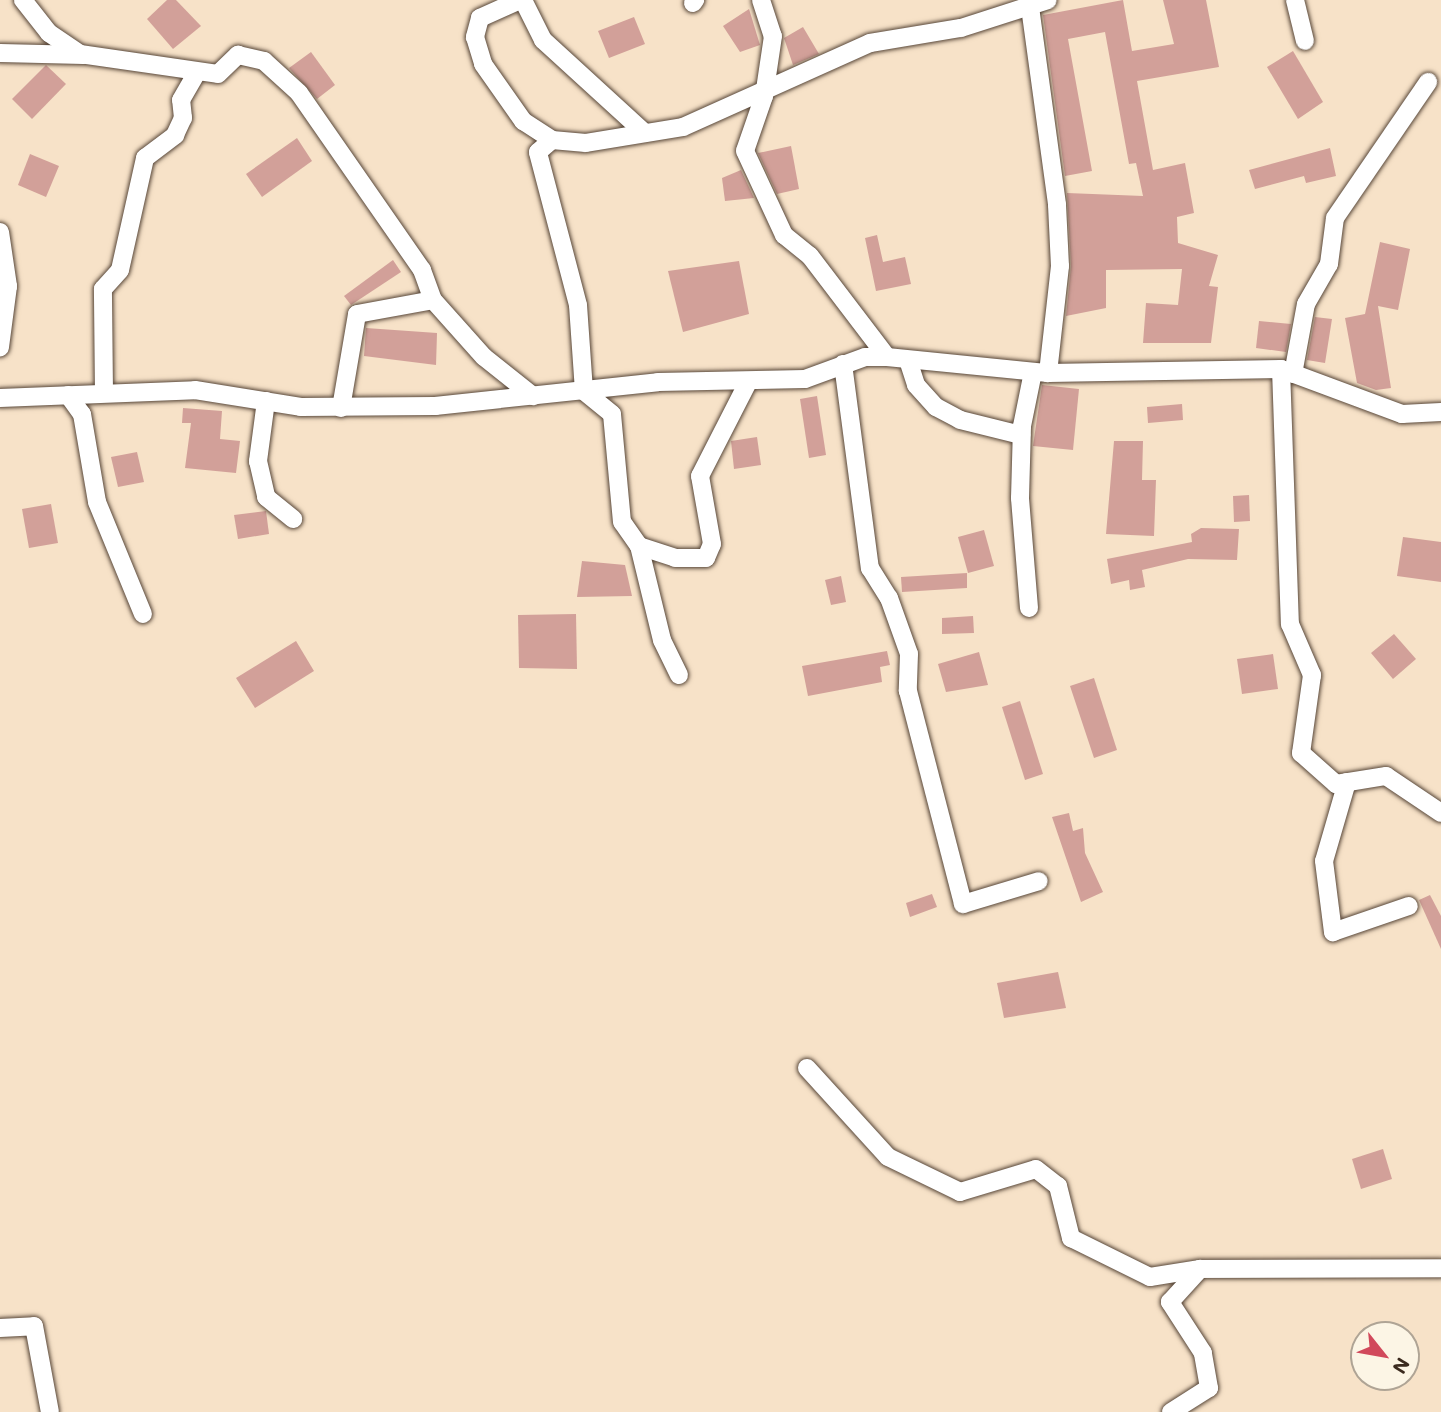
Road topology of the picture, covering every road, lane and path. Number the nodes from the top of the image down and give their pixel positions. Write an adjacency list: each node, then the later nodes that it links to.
1 (23, 0): 9 (street)
2 (521, 0): 13 (street); 14 (street)
3 (761, 0): 12 (street)
4 (1048, 0): 6 (street)
5 (1295, 0): 7 (street)
6 (1030, 7): 12 (street); 21 (street)
7 (1305, 41)
8 (0, 53): 9 (street)
9 (84, 55): 10 (street)
10 (197, 72): 16 (street); 25 (street)
11 (1428, 82): 22 (street)
12 (764, 96): 13 (street); 18 (street)
13 (645, 133): 14 (street)
14 (552, 140): 24 (street)
15 (0, 232): 17 (street)
16 (433, 300): 27 (street); 30 (street)
17 (0, 346)
18 (887, 357): 19 (street); 20 (street)
19 (908, 360): 21 (street); 32 (street)
20 (843, 365): 23 (street); 40 (street)
21 (1041, 372): 22 (street); 32 (street)
22 (1287, 372): 31 (street); 38 (street)
23 (748, 382): 24 (street); 34 (street)
24 (583, 391): 27 (street); 34 (street)
25 (104, 393): 26 (street); 29 (street)
26 (68, 396): 28 (street); 36 (street)
27 (533, 396): 30 (street)
28 (0, 398)
29 (266, 401): 30 (street); 33 (street)
30 (341, 408)
31 (1441, 412)
32 (1021, 435): 35 (street)
33 (293, 519)
34 (639, 546): 37 (street)
35 (1029, 608)
36 (144, 614)
37 (679, 675)
38 (1347, 782): 39 (street); 41 (street)
39 (1441, 813)
40 (1039, 881)
41 (1409, 906)
42 (807, 1068): 44 (street)
43 (1441, 1268): 44 (street)
44 (1200, 1269): 47 (street)
45 (0, 1328): 46 (street)
46 (50, 1412)
47 (1171, 1412)

